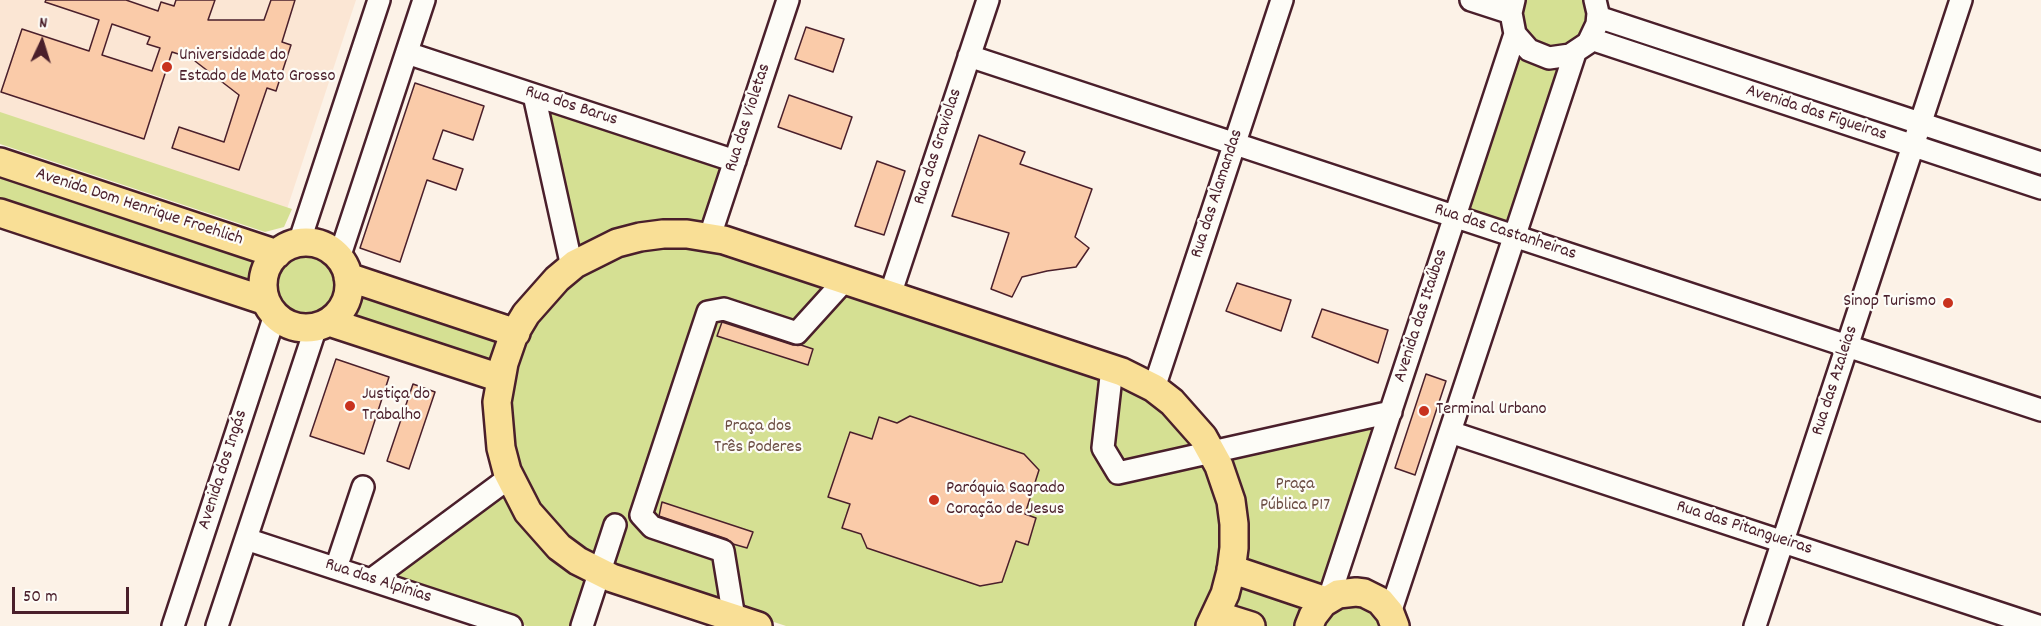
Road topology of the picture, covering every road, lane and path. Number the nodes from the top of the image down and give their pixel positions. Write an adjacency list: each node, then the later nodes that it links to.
1 (379, 0): 26 (street)
2 (424, 0): 12 (street)
3 (788, 0): 18 (street, Rua das Violetas)
4 (988, 0): 13 (street, Rua das Graviolas)
5 (1282, 0): 16 (street, Rua das Alamandas)
6 (1472, 0): 8 (street)
7 (1962, 0): 15 (street, Rua das Azaleias)
8 (1513, 7): 10 (street)
9 (1597, 8): 11 (street, Avenida das Figueiras); 15 (street, Avenida das Figueiras)
10 (1515, 34): 11 (street, Avenida das Figueiras); 23 (street, Avenida das Itaúbas)
11 (1583, 46): 17 (street, Avenida das Figueiras); 25 (street)
12 (406, 53): 14 (street, Rua dos Barus); 28 (street)
13 (969, 56): 16 (street, Rua das Castanheiras); 30 (street, Rua das Graviolas)
14 (534, 95): 18 (street, Rua dos Barus); 27 (street)
15 (1921, 123): 17 (street, Rua das Azaleias); 20 (street, Avenida das Figueiras)
16 (1234, 144): 23 (street, Rua das Castanheiras); 37 (street, Rua das Alamandas)
17 (1913, 146): 21 (street, Avenida das Figueiras); 34 (street, Rua das Azaleias)
18 (735, 161): 24 (street, Rua das Violetas)
19 (0, 162): 26 (main road, Avenida Dom Henrique Froehlich)
20 (2041, 163)
21 (2041, 188)
22 (0, 213): 31 (main road)
23 (1455, 217): 25 (street, Rua das Castanheiras); 39 (street, Avenida das Itaúbas)
24 (710, 236): 27 (main road); 29 (main road)
25 (1514, 236): 34 (street, Rua das Castanheiras); 40 (street)
26 (288, 249): 28 (main road, Avenida Dom Henrique Froehlich); 31 (main road)
27 (572, 267): 33 (main road)
28 (344, 268): 32 (main road); 33 (main road, Avenida Dom Henrique Froehlich)
29 (846, 280): 30 (main road); 53 (street)
30 (891, 295): 35 (main road)
31 (271, 308): 32 (main road); 55 (street, Avenida dos Ingás)
32 (322, 324): 36 (main road); 45 (street)
33 (516, 333): 36 (main road)
34 (1847, 346): 38 (street, Rua das Castanheiras); 46 (street, Rua das Azaleias)
35 (1112, 368): 37 (main road); 41 (street)
36 (500, 378): 42 (main road)
37 (1154, 388): 41 (main road)
38 (2041, 410)
39 (1391, 412): 41 (street); 51 (street, Avenida das Itaúbas)
40 (1450, 432): 46 (street, Rua das Pitangueiras); 54 (street)
41 (1212, 452): 48 (main road)
42 (510, 477): 49 (main road); 50 (street)
43 (363, 487): 47 (street)
44 (615, 525): 49 (street)
45 (246, 538): 47 (street, Rua das Alpínias); 56 (street)
46 (1783, 542): 61 (street, Rua das Azaleias); 62 (street, Rua das Pitangueiras)
47 (336, 568): 50 (street, Rua das Alpínias)
48 (1231, 569): 51 (main road); 52 (main road)
49 (599, 573): 53 (main road); 58 (street)
50 (371, 580): 57 (street, Rua das Alpínias)
51 (1328, 599): 54 (main road); 60 (main road)
52 (1213, 620): 59 (main road)
53 (746, 622)
54 (1396, 622)
55 (173, 626)
56 (217, 626)
57 (511, 626)
58 (582, 626)
59 (1251, 626)
60 (1309, 626)
61 (1755, 626)
62 (2038, 626)

